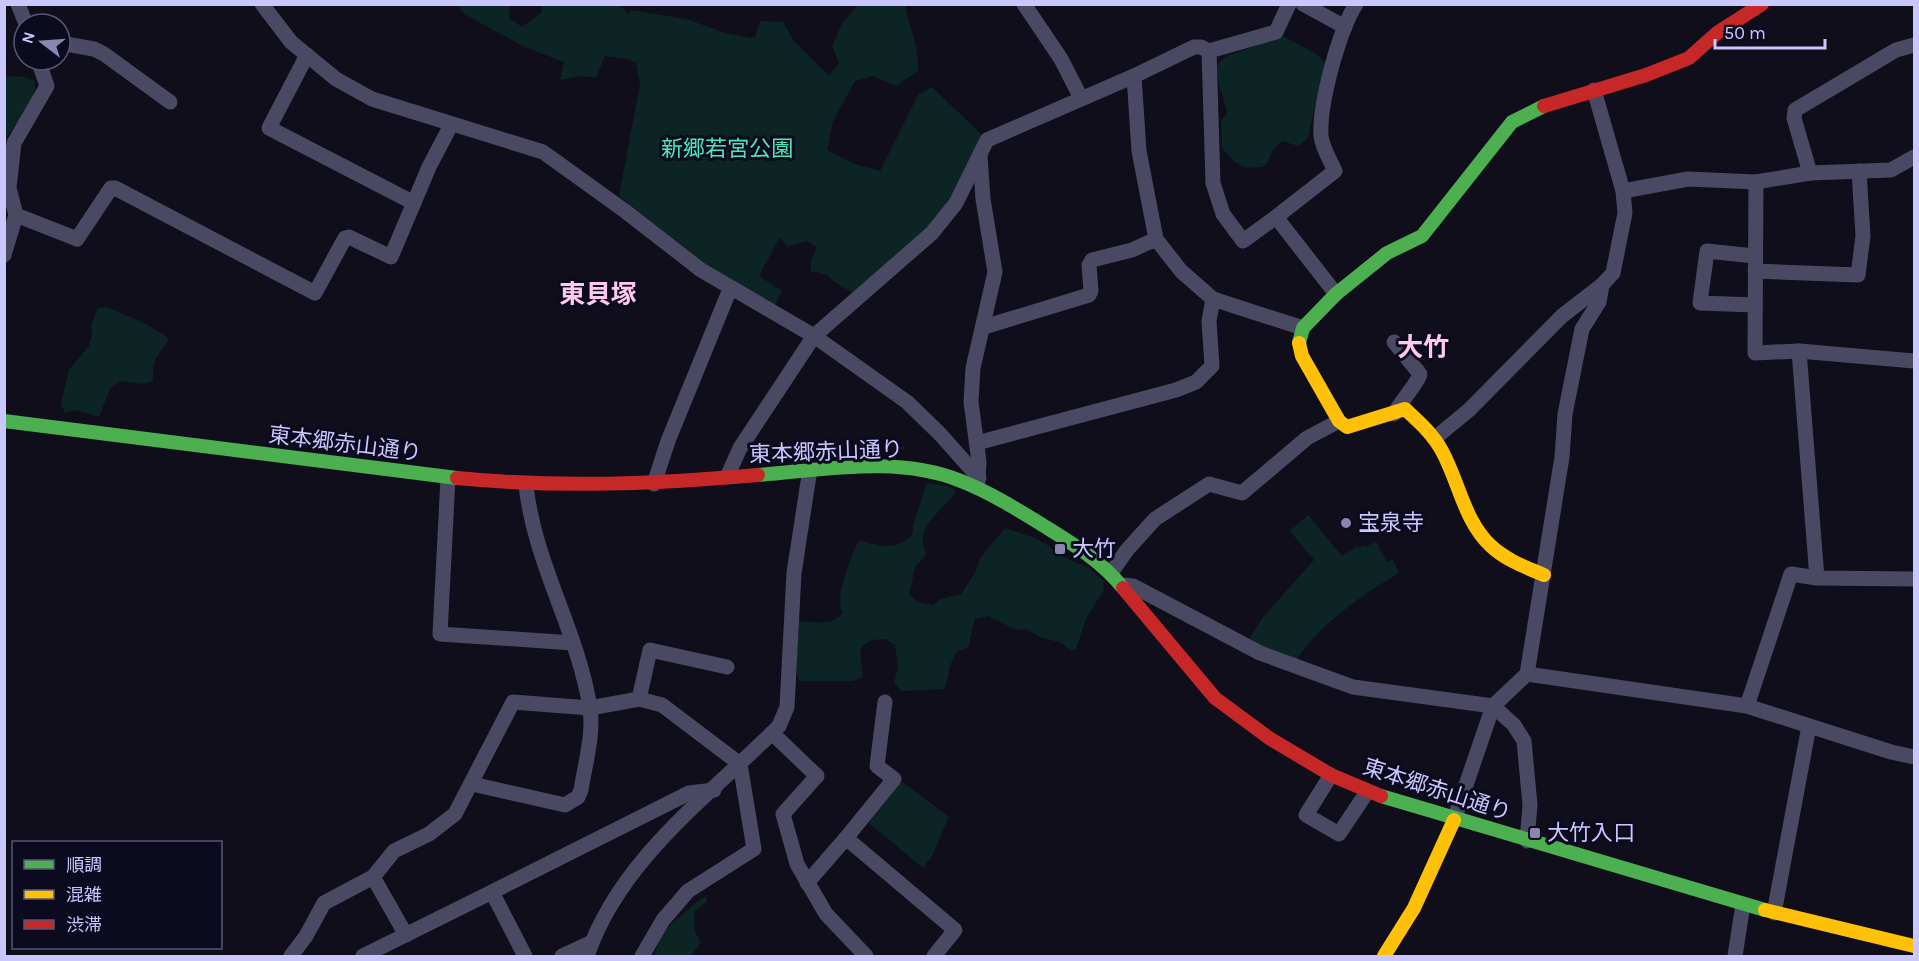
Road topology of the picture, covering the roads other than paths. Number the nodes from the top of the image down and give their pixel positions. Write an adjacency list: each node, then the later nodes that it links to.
1 (262, 4): 11 (street)
2 (1024, 4): 15 (street)
3 (1289, 4): 10 (street)
4 (1303, 4): 7 (street)
5 (1356, 4): 7 (street)
6 (1762, 4): 14 (street)
7 (1345, 27): 26 (street)
8 (72, 45): 16 (street)
9 (1914, 45): 21 (street)
10 (1209, 51): 13 (street); 26 (street)
11 (307, 55): 17 (street); 24 (street)
12 (42, 72): 25 (street)
13 (1134, 76): 15 (street); 27 (street)
14 (1594, 90): 23 (street); 32 (street)
15 (1081, 98): 18 (street)
16 (170, 102)
17 (451, 125): 24 (street); 31 (street)
18 (980, 154): 35 (street); 37 (street)
19 (1914, 157): 20 (street)
20 (1859, 171): 21 (street); 29 (street)
21 (1810, 173): 22 (street)
22 (1756, 182): 23 (street); 29 (street)
23 (1623, 191): 30 (street)
24 (414, 203): 25 (street)
25 (16, 215): 28 (street)
26 (1276, 217): 32 (street)
27 (1156, 239): 33 (street); 35 (street)
28 (4, 255)
29 (1755, 263): 34 (street); 34 (street)
30 (1602, 285): 44 (street); 53 (street)
31 (730, 289): 37 (street); 50 (street)
32 (1336, 294): 36 (street)
33 (1213, 299): 36 (street); 45 (street)
34 (1755, 305): 39 (street)
35 (984, 327): 45 (street)
36 (1303, 328): 43 (street)
37 (814, 336): 47 (street); 49 (street)
38 (1394, 342): 41 (street)
39 (1798, 351): 40 (street); 54 (street)
40 (1914, 361)
41 (1394, 414): 43 (street); 44 (street)
42 (4, 421): 48 (street, 東本郷赤山通り)
43 (1339, 421): 52 (street)
44 (1435, 438): 53 (street)
45 (977, 442): 49 (street)
46 (810, 469): 47 (street, 東本郷赤山通り); 49 (street, 東本郷赤山通り); 66 (street)
47 (727, 477): 50 (street, 東本郷赤山通り)
48 (448, 478): 51 (street, 東本郷赤山通り); 57 (street)
49 (978, 483): 52 (street, 東本郷赤山通り)
50 (654, 484): 51 (street, 東本郷赤山通り)
51 (526, 485): 57 (street)
52 (1111, 573): 56 (street, 東本郷赤山通り)
53 (1544, 575): 59 (street)
54 (1817, 578): 55 (street); 63 (street)
55 (1914, 579)
56 (1121, 585): 62 (street); 69 (street, 東本郷赤山通り)
57 (573, 643): 64 (street)
58 (727, 667): 60 (street)
59 (1527, 674): 62 (street); 63 (street)
60 (639, 699): 64 (street); 68 (street)
61 (885, 702): 74 (street)
62 (1493, 706): 73 (street); 75 (street)
63 (1747, 706): 65 (street)
64 (590, 708): 70 (street); 70 (street)
65 (1809, 726): 67 (street); 80 (street)
66 (772, 733): 68 (street); 77 (street)
67 (1914, 757)
68 (740, 764): 71 (street); 88 (street)
69 (1331, 775): 72 (street, 東本郷赤山通り); 72 (street)
70 (471, 784): 76 (street)
71 (714, 790): 78 (street); 83 (street)
72 (1366, 792): 73 (street, 東本郷赤山通り)
73 (1454, 820): 75 (street, 東本郷赤山通り); 91 (street)
74 (846, 838): 77 (street); 90 (street)
75 (1527, 841): 79 (street, 東本郷赤山通り)
76 (373, 877): 81 (street); 84 (street)
77 (807, 882): 89 (street)
78 (492, 892): 81 (street); 86 (street)
79 (1743, 904): 80 (street, 東本郷赤山通り); 92 (street)
80 (1774, 913): 82 (street, 東本郷赤山通り)
81 (406, 935): 85 (street)
82 (1914, 946)
83 (589, 950): 87 (street)
84 (291, 957)
85 (363, 957)
86 (525, 957)
87 (562, 957)
88 (642, 957)
89 (866, 957)
90 (934, 957)
91 (1384, 957)
92 (1735, 957)

